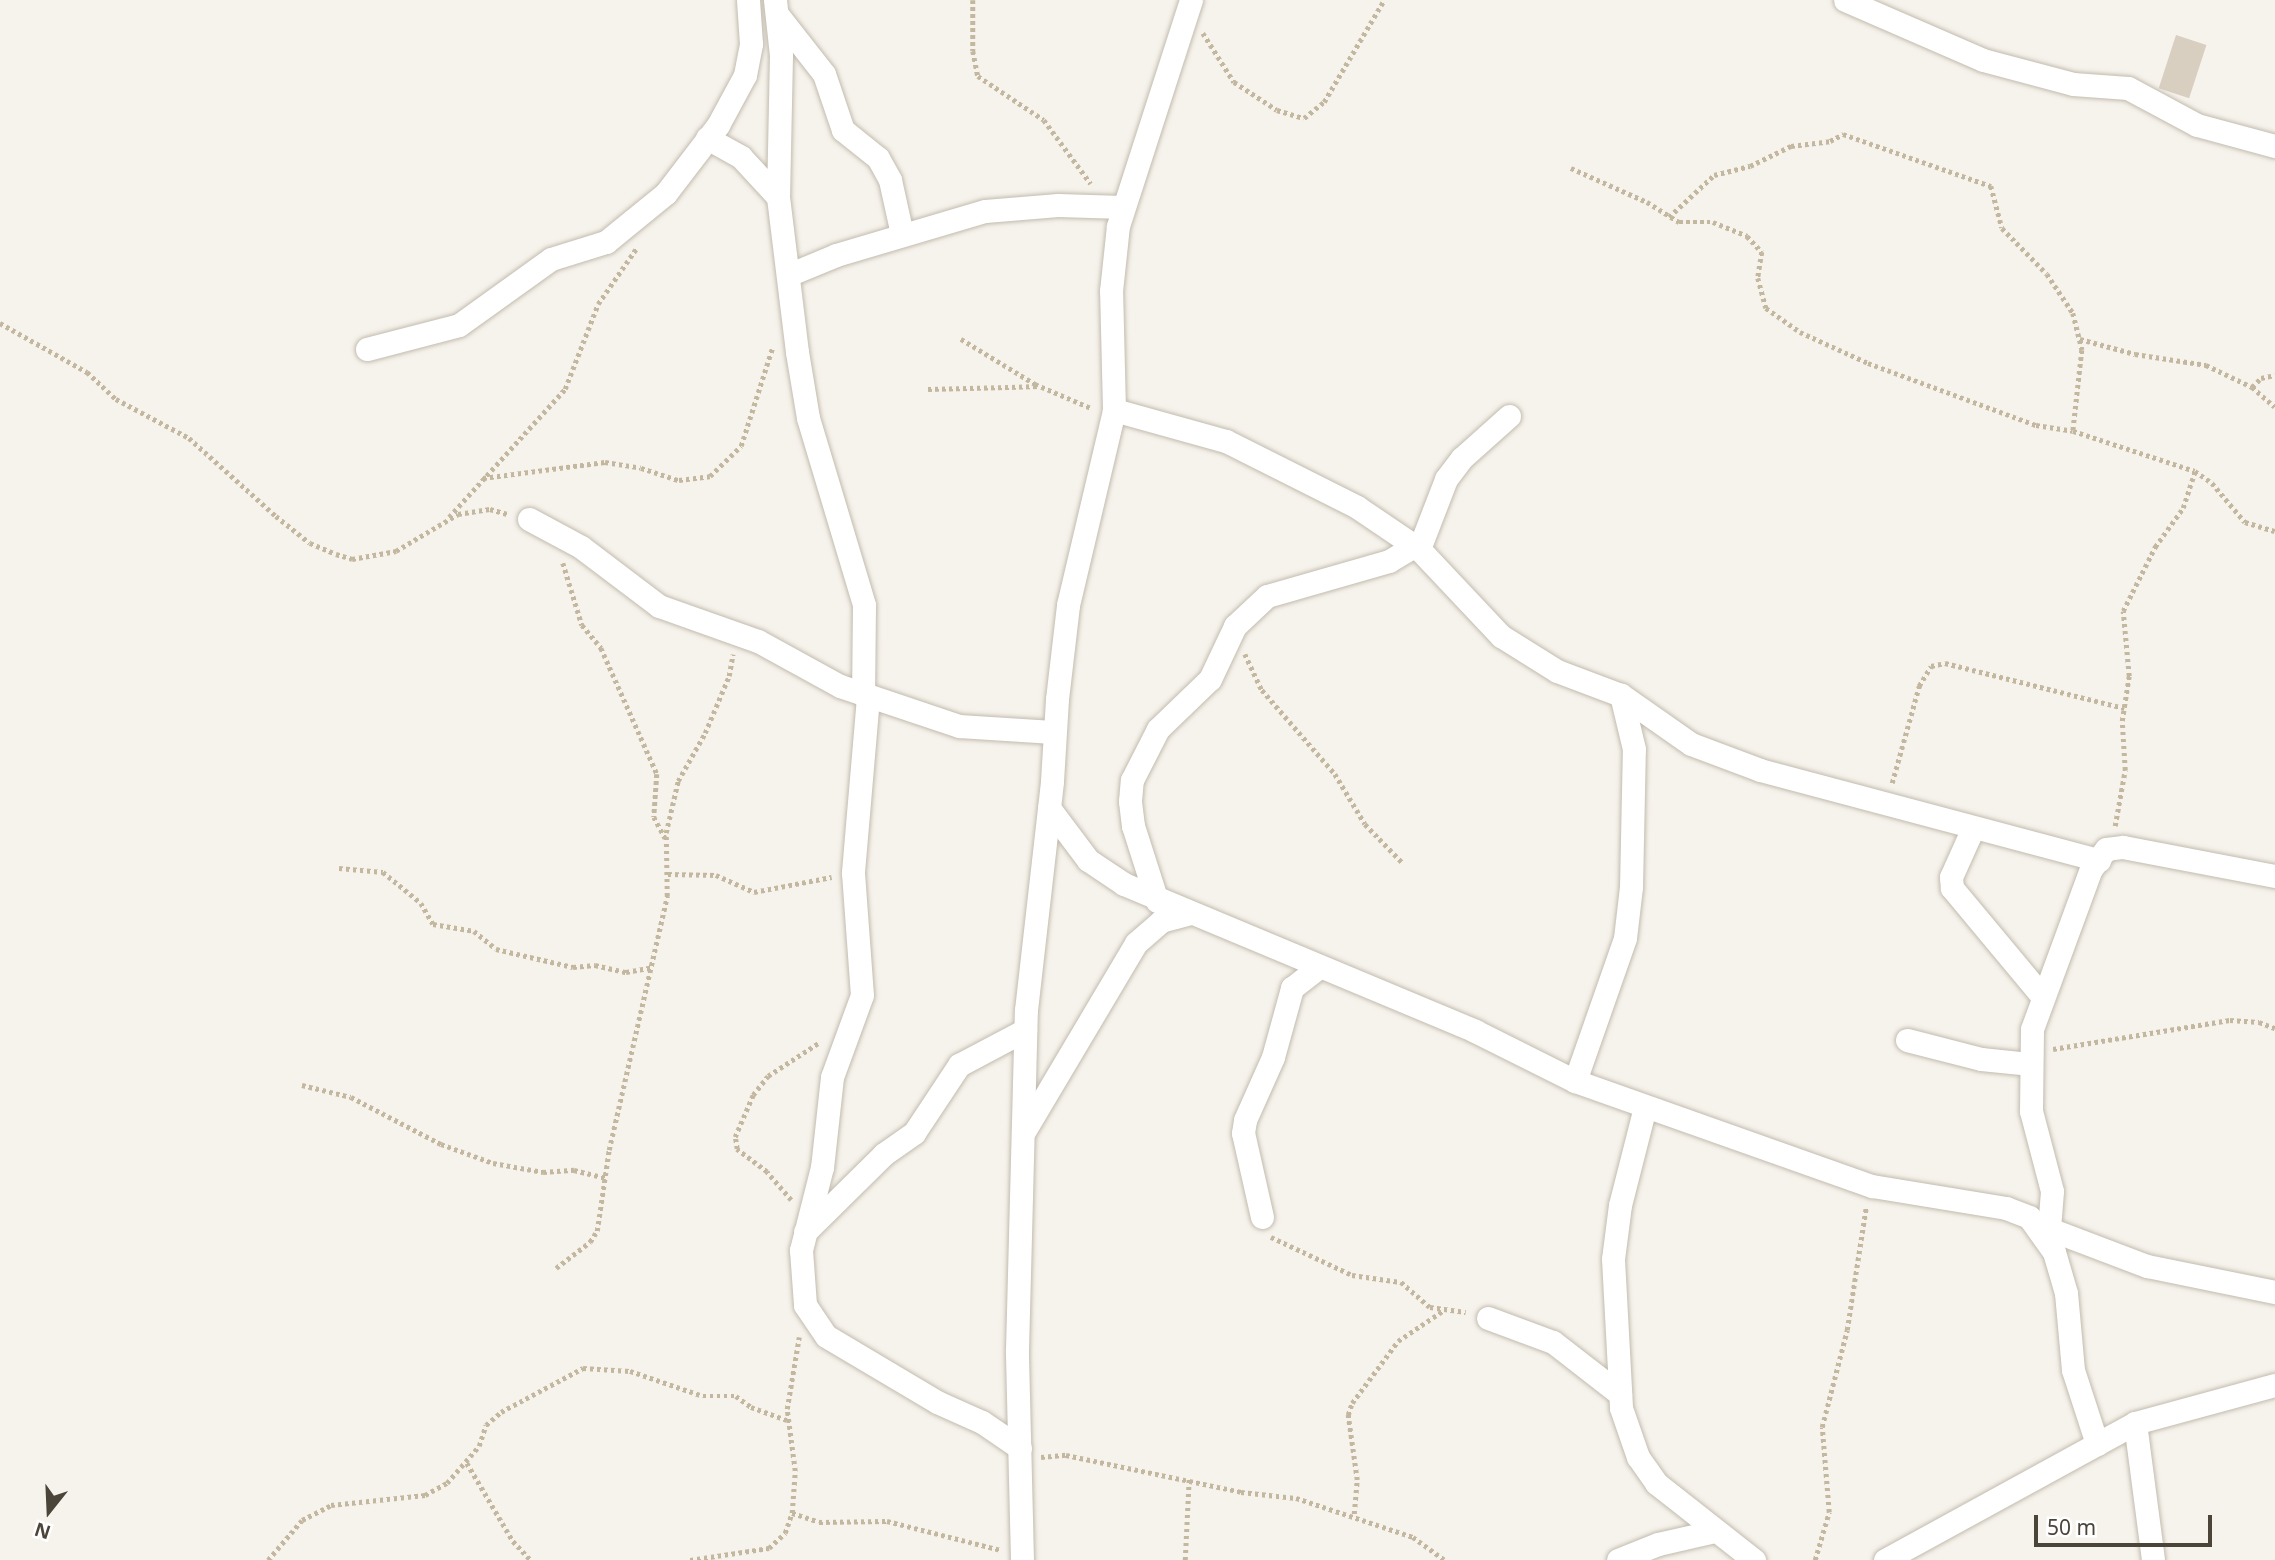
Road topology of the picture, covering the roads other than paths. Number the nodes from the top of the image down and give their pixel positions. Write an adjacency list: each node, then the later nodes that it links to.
1 (748, 0): 5 (street)
2 (1845, 0): 6 (street)
3 (776, 7): 7 (street); 9 (street)
4 (1189, 7): 8 (street)
5 (707, 138): 7 (street); 11 (street)
6 (2275, 146)
7 (778, 197): 10 (street)
8 (1113, 207): 9 (street); 12 (street)
9 (902, 234): 10 (street)
10 (788, 275): 17 (street)
11 (367, 349)
12 (1113, 412): 15 (street); 18 (street)
13 (1509, 416): 15 (street)
14 (529, 519): 17 (street)
15 (1417, 547): 16 (street); 23 (street)
16 (1620, 695): 20 (street); 30 (street)
17 (865, 696): 18 (street); 34 (street)
18 (1053, 732): 19 (street)
19 (1049, 808): 23 (street); 27 (street)
20 (1973, 828): 21 (street); 26 (street)
21 (2103, 855): 22 (street); 26 (street)
22 (2275, 876)
23 (1157, 901): 24 (street)
24 (1191, 913): 25 (street); 32 (street)
25 (1319, 967): 30 (street); 33 (street)
26 (2041, 995): 29 (street)
27 (1025, 1030): 32 (street); 34 (street)
28 (1907, 1040): 29 (street)
29 (2029, 1062): 35 (street)
30 (1576, 1081): 31 (street)
31 (1645, 1107): 35 (street); 39 (street)
32 (1023, 1133): 42 (street)
33 (1262, 1217)
34 (806, 1224): 42 (street)
35 (2050, 1236): 36 (street); 41 (street)
36 (2275, 1292)
37 (1488, 1318): 39 (street)
38 (2275, 1385): 40 (street)
39 (1620, 1394): 43 (street)
40 (2135, 1423): 41 (street); 48 (street)
41 (2097, 1444): 47 (street)
42 (1020, 1460): 44 (street)
43 (1715, 1531): 45 (street); 46 (street)
44 (1022, 1558)
45 (1618, 1560)
46 (1754, 1560)
47 (1885, 1560)
48 (2153, 1560)

